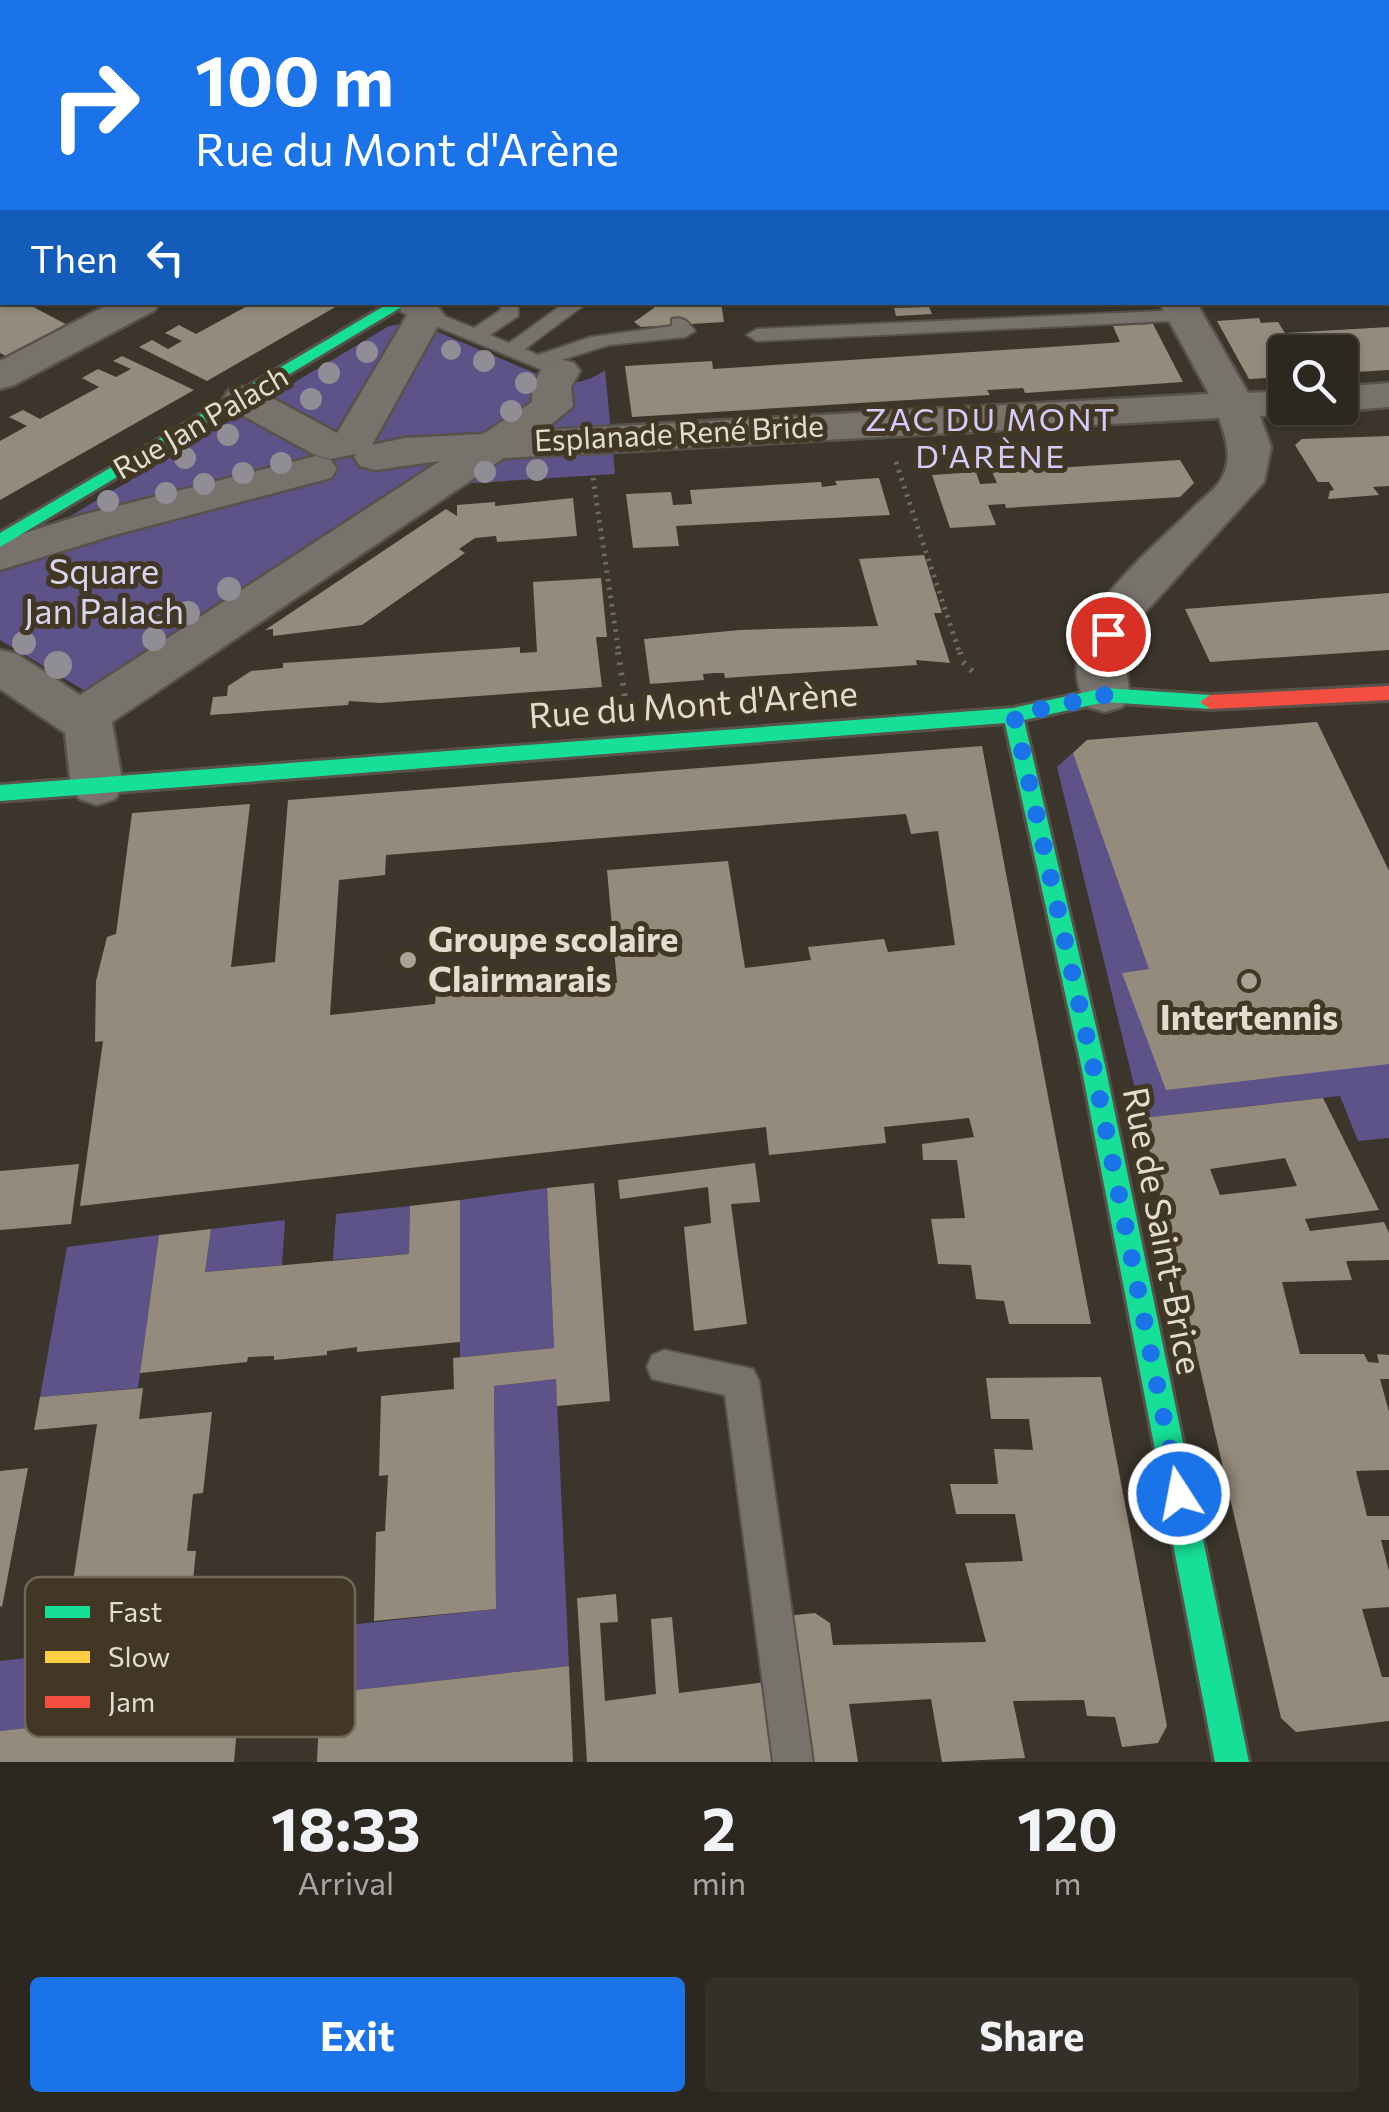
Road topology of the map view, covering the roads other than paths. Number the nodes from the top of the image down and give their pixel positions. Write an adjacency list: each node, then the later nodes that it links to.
1 (136, 305): 11 (street)
2 (510, 305): 7 (lane)
3 (575, 305): 9 (lane)
4 (410, 308): 7 (lane); 14 (street, Rue Jan Palach); 18 (street)
5 (1180, 309): 8 (lane); 16 (street)
6 (679, 323): 10 (lane)
7 (477, 335): 9 (lane)
8 (758, 335)
9 (512, 350): 10 (lane)
10 (557, 364): 17 (street, Esplanade René Bride)
11 (0, 378)
12 (1389, 395): 13 (street)
13 (1358, 398)
14 (243, 399): 18 (street); 19 (street, Rue Jan Palach)
15 (1268, 404): 16 (street, Esplanade René Bride)
16 (1236, 407): 17 (street, Esplanade René Bride); 24 (street)
17 (493, 446): 18 (street, Esplanade René Bride); 21 (street, Esplanade René Bride)
18 (343, 458): 20 (street, Esplanade René Bride); 21 (street)
19 (0, 541)
20 (0, 556)
21 (286, 585): 26 (street, Esplanade René Bride)
22 (0, 666): 26 (street)
23 (1389, 693): 24 (street, Rue du Mont d'Arène)
24 (1105, 695): 25 (street, Rue du Mont d'Arène)
25 (1014, 715): 27 (street, Rue du Mont d'Arène); 31 (street, Rue de Saint-Brice)
26 (81, 719): 27 (street)
27 (97, 786): 28 (street, Rue du Mont d'Arène)
28 (0, 793)
29 (664, 1367): 30 (lane)
30 (793, 1762)
31 (1232, 1762)

